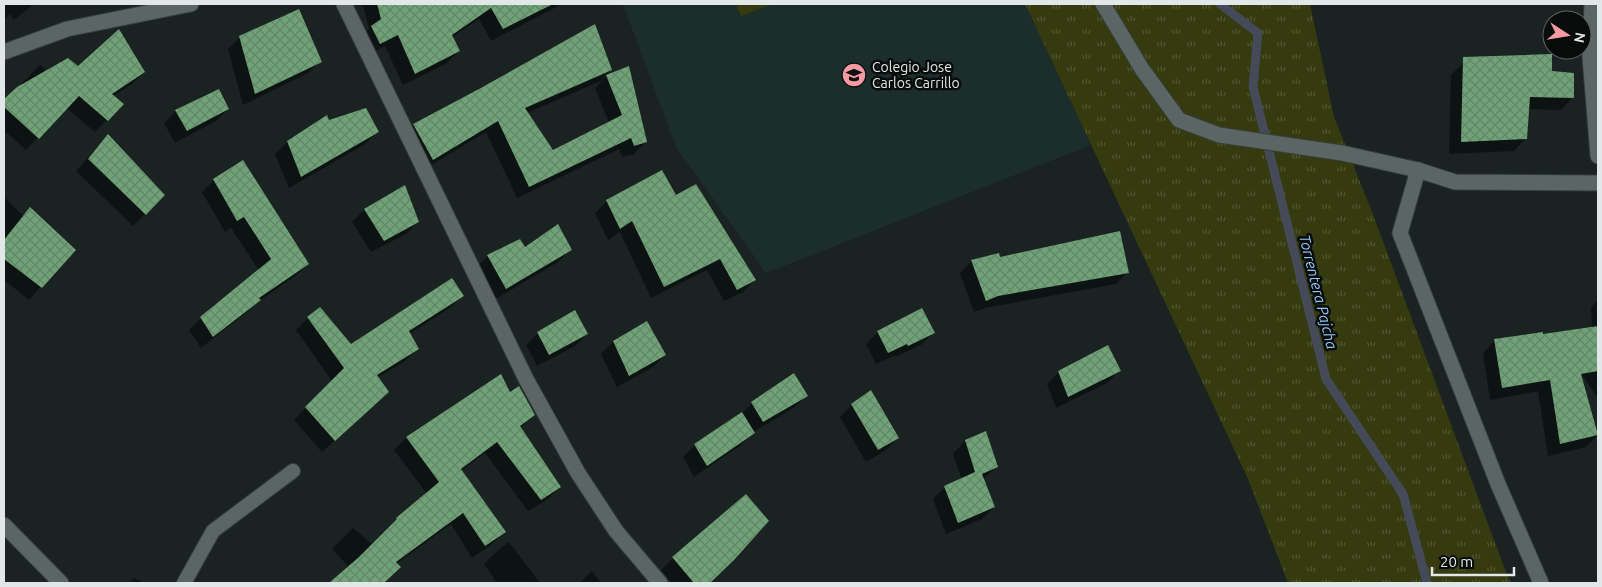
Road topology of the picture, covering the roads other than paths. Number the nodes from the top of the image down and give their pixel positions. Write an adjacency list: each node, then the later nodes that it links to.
1 (185, 4): 5 (street)
2 (344, 4): 13 (street)
3 (1102, 4): 7 (street)
4 (1592, 4): 6 (street)
5 (4, 52)
6 (1598, 156)
7 (1418, 170): 8 (street); 14 (street)
8 (1598, 183)
9 (294, 471): 12 (lane)
10 (4, 525): 11 (street)
11 (62, 583)
12 (184, 583)
13 (660, 583)
14 (1541, 583)

